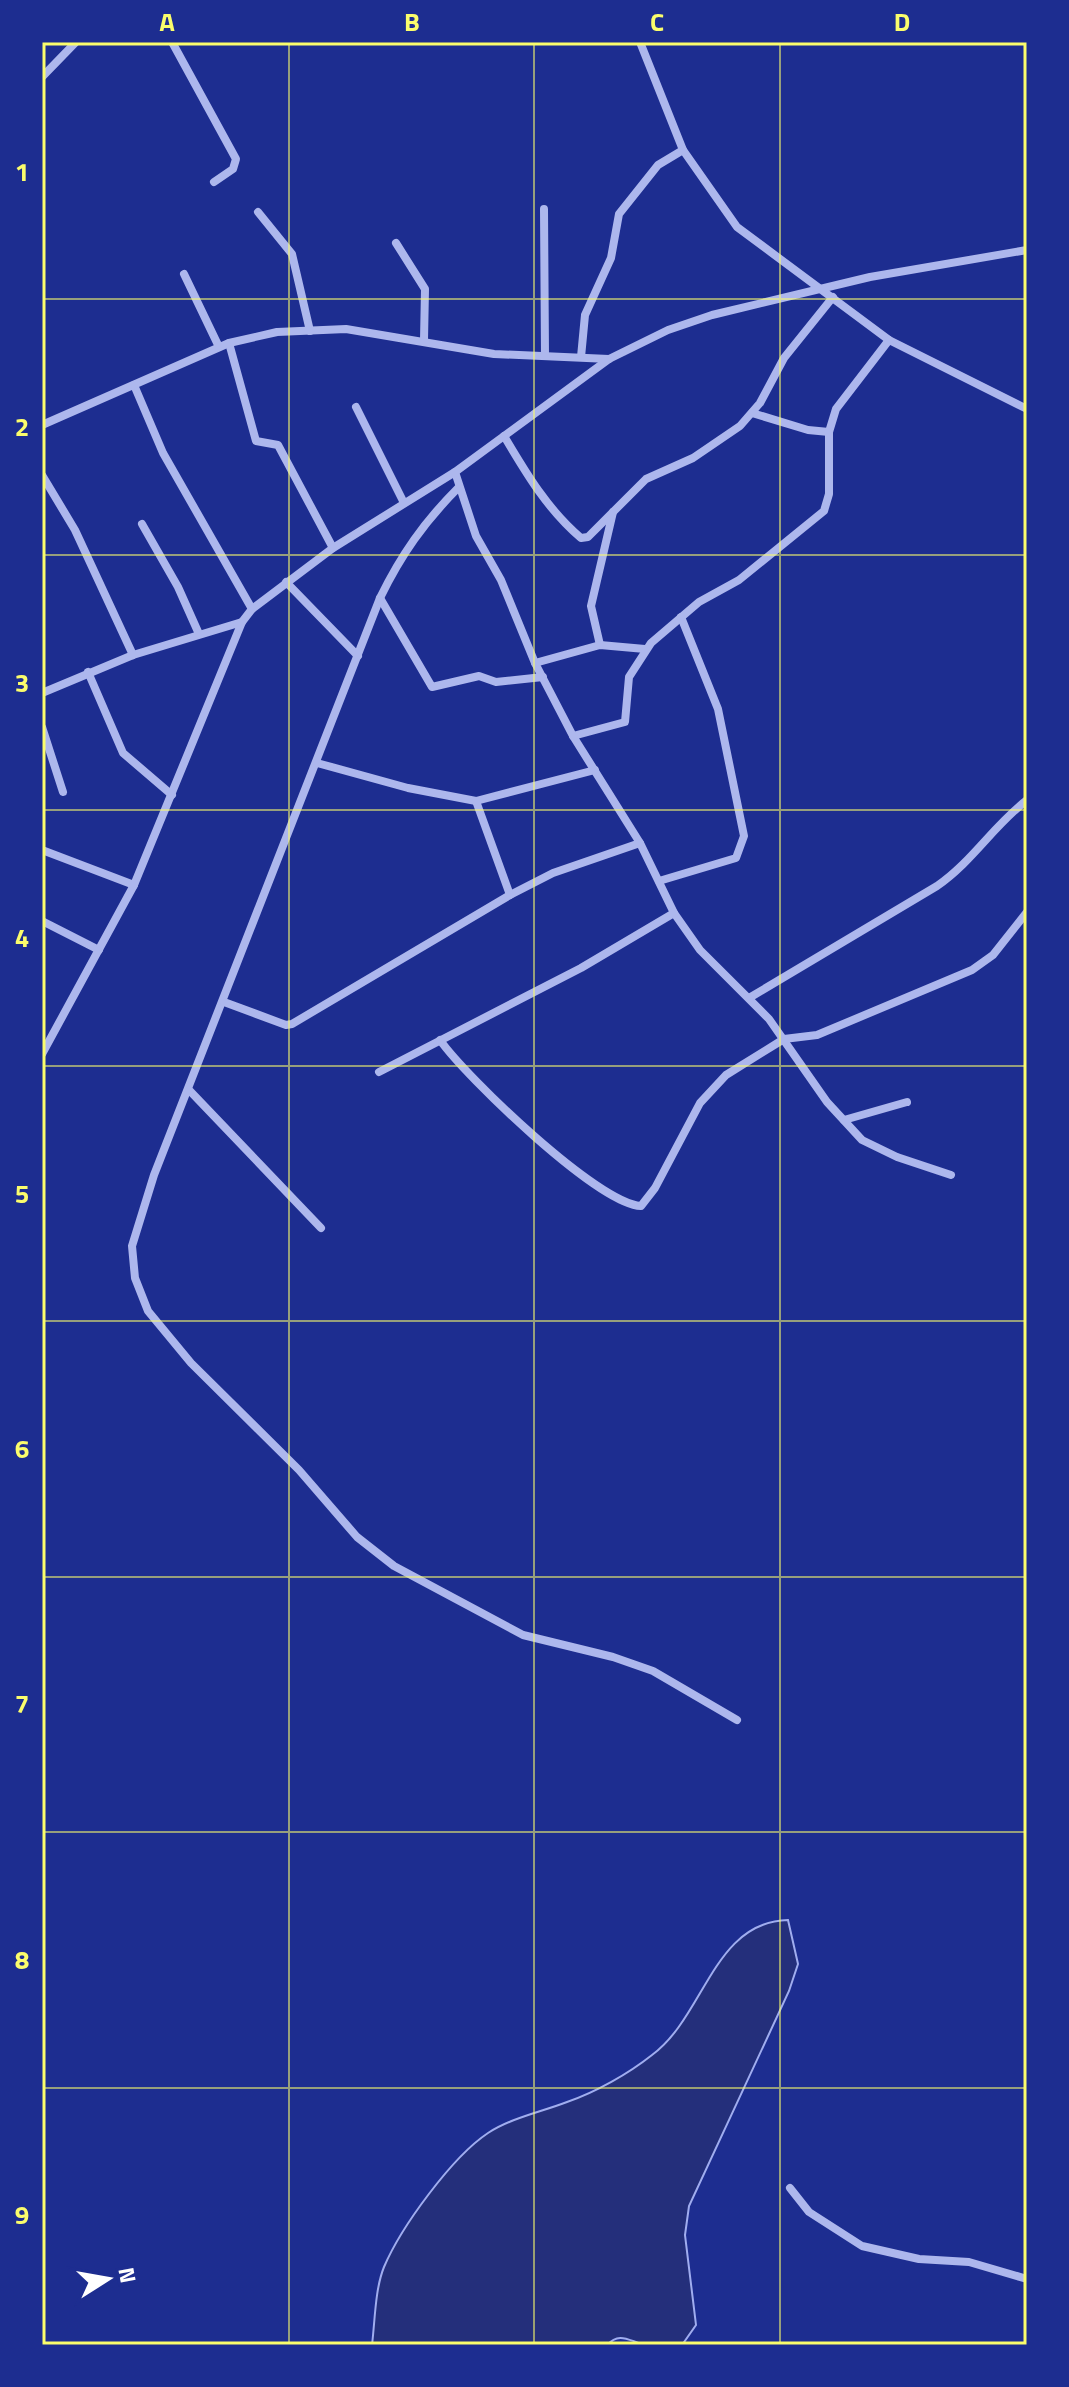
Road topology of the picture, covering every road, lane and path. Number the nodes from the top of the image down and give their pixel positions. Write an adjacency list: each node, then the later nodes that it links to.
1 (76, 42): 4 (street)
2 (172, 42): 6 (street)
3 (640, 42): 5 (street)
4 (42, 76)
5 (683, 150): 12 (street); 20 (street)
6 (214, 182)
7 (544, 209): 19 (street)
8 (258, 212): 14 (street)
9 (396, 243): 15 (street)
10 (1027, 250): 12 (street)
11 (184, 274): 18 (street)
12 (821, 289): 13 (street); 21 (street)
13 (833, 297): 16 (street); 25 (street)
14 (310, 331): 15 (street); 17 (street)
15 (424, 340): 19 (street)
16 (889, 340): 24 (street); 27 (street)
17 (229, 343): 18 (street); 35 (street)
18 (219, 347): 22 (street)
19 (545, 356): 20 (street)
20 (581, 357): 21 (street)
21 (609, 359): 28 (street)
22 (134, 385): 26 (street); 38 (street)
23 (356, 407): 32 (street)
24 (1027, 409)
25 (752, 413): 27 (street); 33 (street)
26 (42, 425)
27 (829, 432): 39 (street)
28 (504, 436): 29 (street); 33 (street)
29 (455, 472): 31 (street); 32 (street)
30 (42, 475): 44 (street)
31 (459, 487): 37 (street); 46 (street)
32 (404, 503): 35 (street)
33 (614, 512): 42 (street)
34 (142, 524): 41 (street)
35 (333, 548): 36 (street)
36 (286, 582): 38 (street); 45 (street)
37 (380, 598): 45 (street); 48 (street)
38 (252, 609): 40 (street)
39 (681, 617): 43 (street); 60 (street)
40 (242, 622): 41 (street); 55 (street)
41 (199, 634): 44 (street)
42 (600, 645): 43 (street); 46 (street)
43 (645, 649): 51 (street)
44 (133, 655): 47 (street)
45 (358, 656): 52 (street)
46 (535, 663): 48 (street)
47 (88, 672): 49 (street); 55 (street)
48 (543, 677): 51 (street)
49 (42, 693)
50 (42, 727): 54 (street)
51 (573, 736): 53 (street)
52 (317, 763): 57 (street); 68 (street)
53 (595, 770): 57 (street); 58 (street)
54 (63, 792)
55 (172, 795): 61 (street)
56 (1027, 800): 67 (street)
57 (476, 801): 62 (street)
58 (640, 843): 60 (street); 62 (street)
59 (42, 850): 61 (street)
60 (659, 881): 64 (street)
61 (134, 885): 66 (street)
62 (510, 895): 68 (street)
63 (1027, 912): 69 (street)
64 (674, 913): 67 (street); 70 (street)
65 (42, 921): 66 (street)
66 (99, 950): 71 (street)
67 (749, 998): 69 (street)
68 (224, 1002): 73 (street)
69 (784, 1039): 70 (street); 75 (street)
70 (440, 1040): 72 (street)
71 (42, 1054)
72 (379, 1072)
73 (190, 1091): 77 (street); 78 (street)
74 (907, 1102): 75 (street)
75 (844, 1120): 76 (street)
76 (951, 1175)
77 (321, 1228)
78 (737, 1720)
79 (790, 2188): 80 (street)
80 (1027, 2279)

